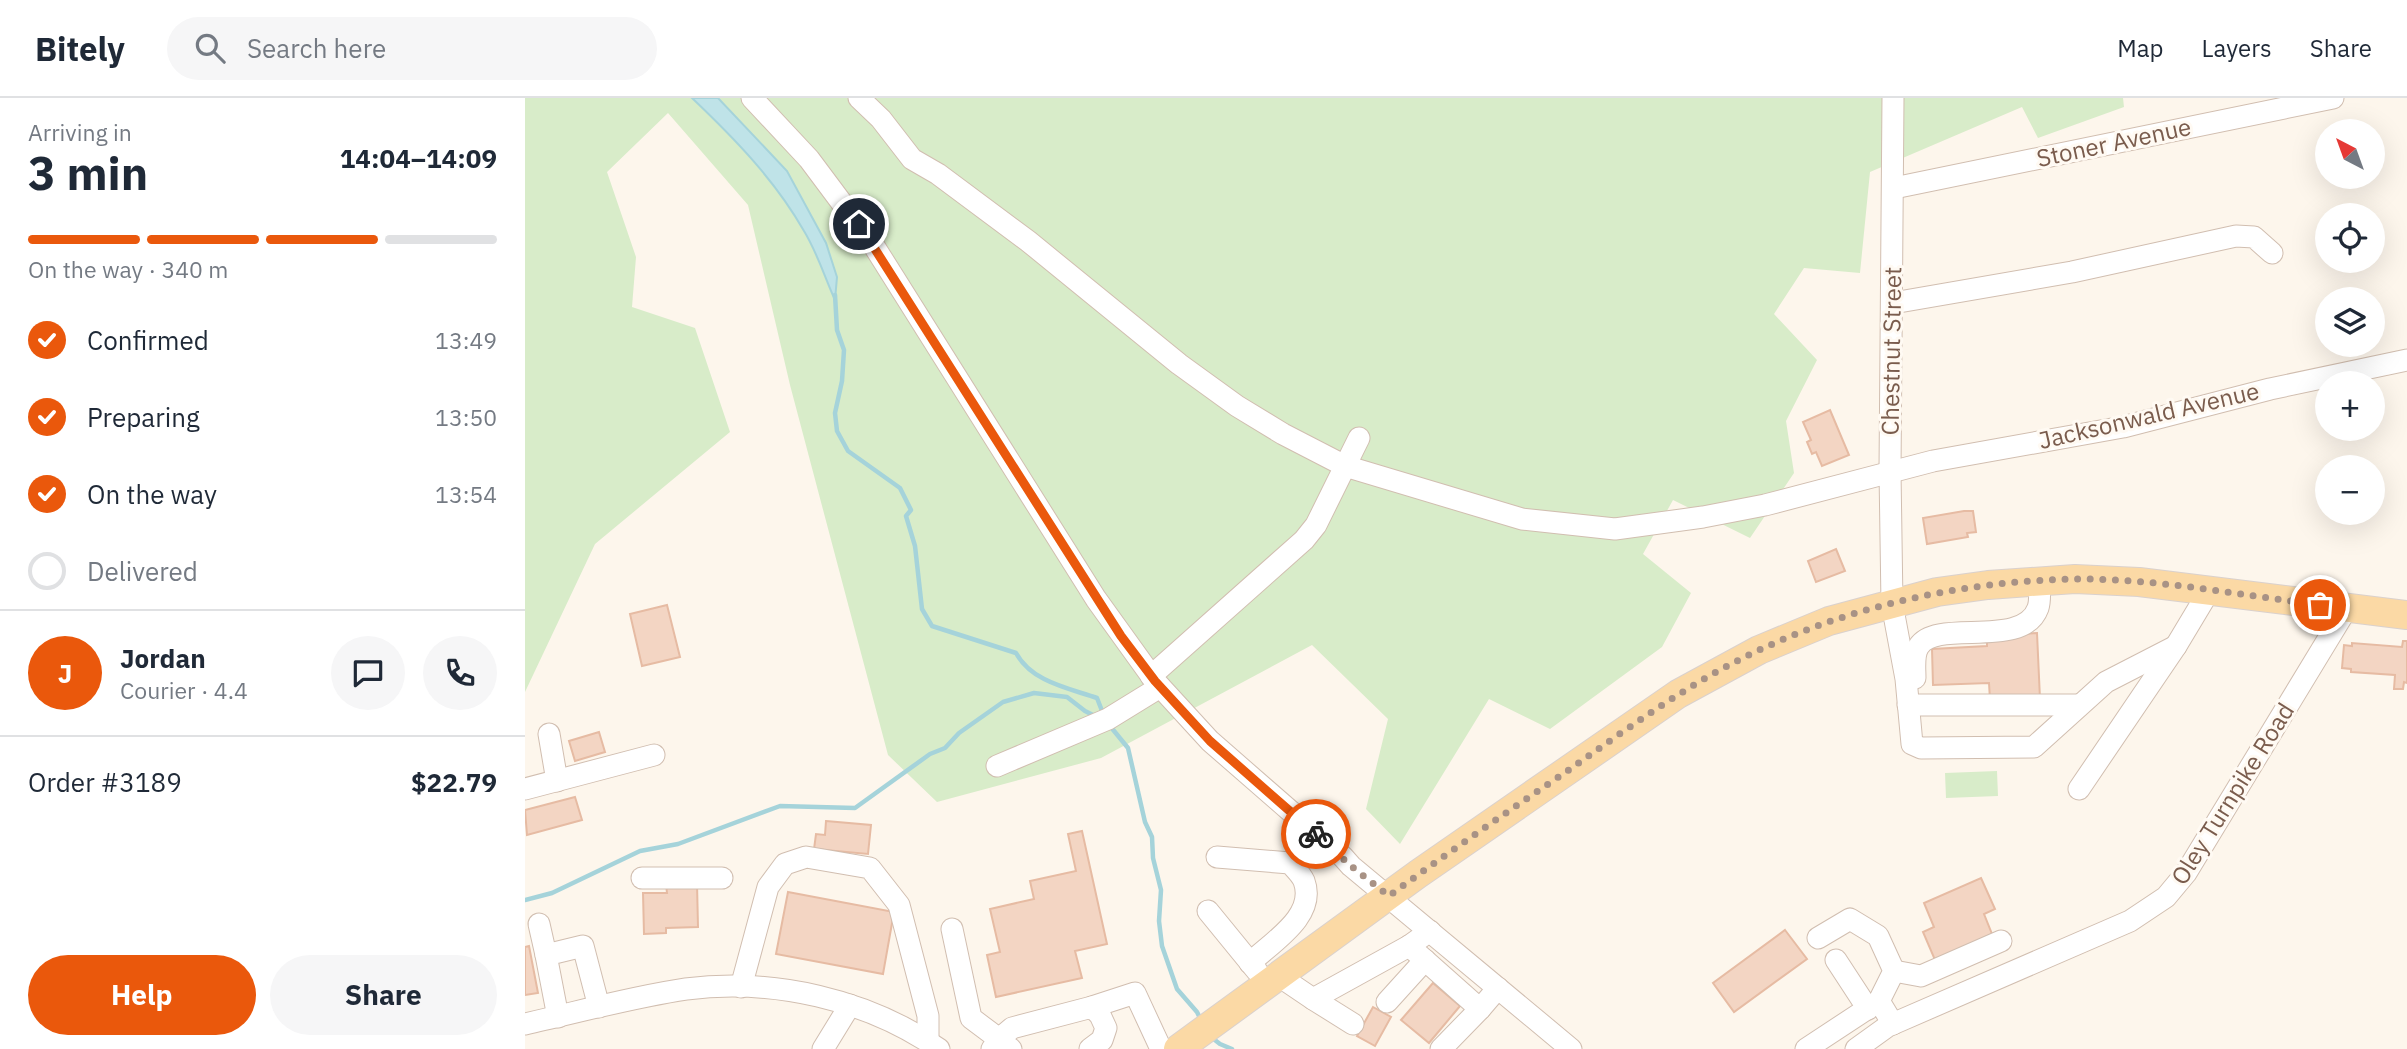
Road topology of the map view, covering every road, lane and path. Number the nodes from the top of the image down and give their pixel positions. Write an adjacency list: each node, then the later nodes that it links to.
1 (753, 98): 19 (street)
2 (859, 98): 10 (street, Jacksonwald Avenue)
3 (1893, 98): 5 (street, Chestnut Street)
4 (2333, 98): 5 (street, Stoner Avenue)
5 (1894, 188): 7 (street, Chestnut Street)
6 (2272, 253): 7 (street)
7 (1893, 303): 11 (street, Chestnut Street)
8 (2407, 360): 11 (street, Jacksonwald Avenue)
9 (1359, 438): 10 (street)
10 (1345, 466): 11 (street, Jacksonwald Avenue); 19 (street)
11 (1891, 471): 14 (street, Chestnut Street)
12 (2039, 580): 13 (main road); 14 (main road); 18 (street)
13 (2209, 591): 15 (main road); 17 (street)
14 (1892, 604): 18 (street, Chestnut Street); 31 (main road)
15 (2347, 608): 16 (main road); 45 (street, Oley Turnpike Road)
16 (2407, 615)
17 (2176, 646): 21 (street); 27 (street)
18 (1906, 680): 20 (street, Chestnut Street)
19 (1156, 681): 24 (street); 31 (street)
20 (1908, 705): 21 (street); 21 (street, Chestnut Street)
21 (2079, 705)
22 (549, 734): 25 (street)
23 (654, 755): 25 (street)
24 (996, 766)
25 (557, 781): 26 (street)
26 (525, 789)
27 (2079, 789)
28 (1217, 857): 43 (street)
29 (642, 878): 30 (street)
30 (722, 878)
31 (1389, 896): 35 (street); 43 (main road)
32 (1208, 911): 43 (street)
33 (539, 924): 39 (street)
34 (952, 929): 59 (street)
35 (1430, 931): 38 (street); 46 (street)
36 (1818, 938): 42 (street)
37 (2001, 941): 40 (street)
38 (1417, 953): 47 (street); 48 (street); 53 (street)
39 (545, 955): 51 (street); 54 (street)
40 (1968, 955): 42 (street); 45 (street)
41 (1836, 960): 50 (street)
42 (1894, 971): 50 (street)
43 (1265, 974): 47 (street); 60 (main road)
44 (741, 987): 49 (street); 51 (street); 58 (street)
45 (1981, 987): 57 (street, Oley Turnpike Road)
46 (1498, 988): 53 (street); 64 (street)
47 (1313, 999): 56 (street)
48 (1387, 1002)
49 (850, 1005): 58 (street); 61 (street)
50 (1874, 1005): 57 (street); 65 (street)
51 (599, 1007): 54 (street)
52 (1092, 1007): 59 (street); 60 (street); 62 (street)
53 (1481, 1009): 63 (street)
54 (558, 1017): 55 (street)
55 (525, 1024)
56 (1353, 1024)
57 (1893, 1024): 66 (street, Oley Turnpike Road)
58 (933, 1045)
59 (1000, 1046)
60 (1175, 1047)
61 (823, 1049)
62 (1090, 1049)
63 (1441, 1049)
64 (1571, 1049)
65 (1806, 1049)
66 (1856, 1049)

